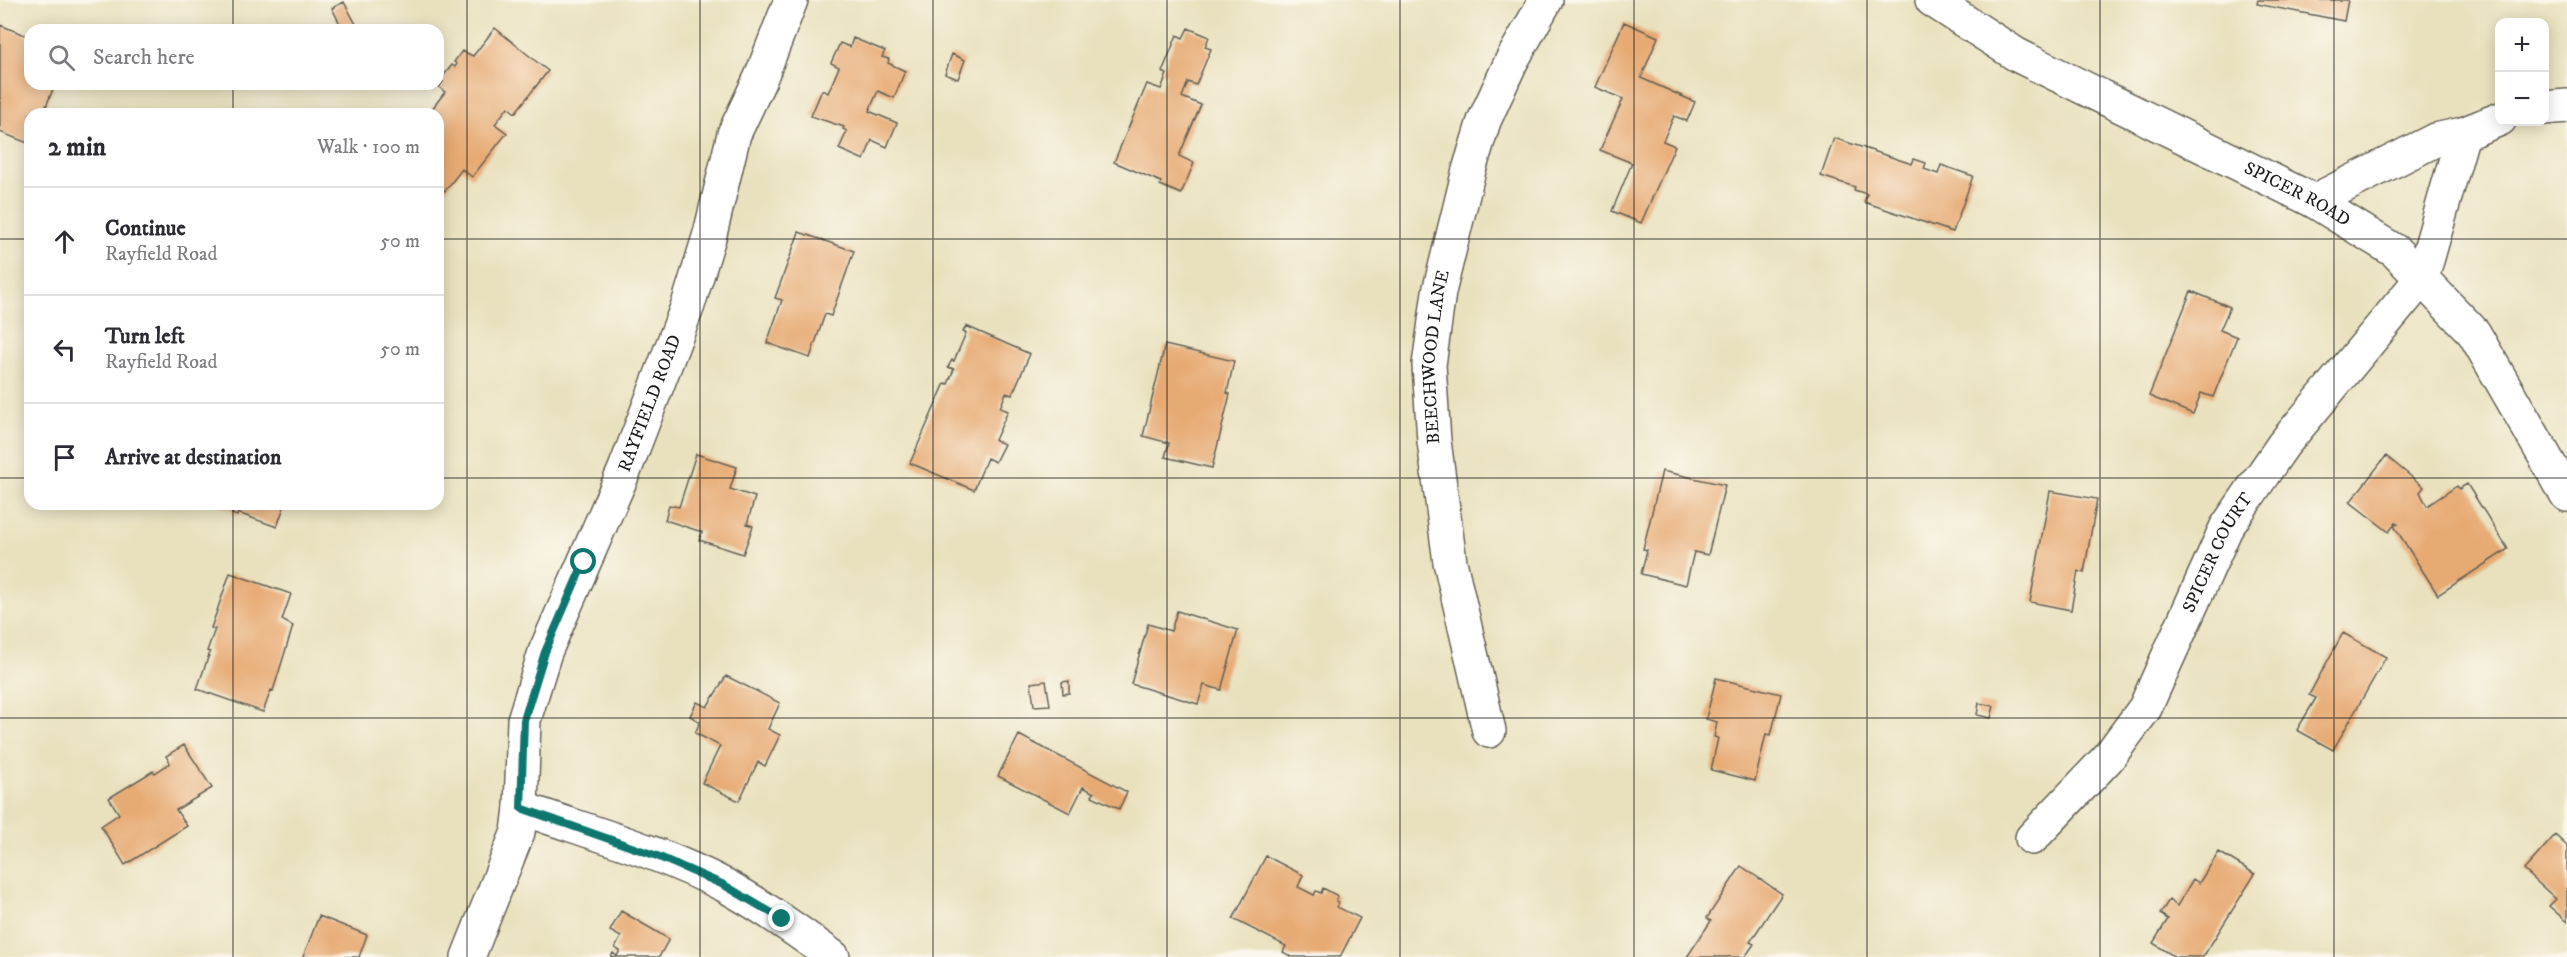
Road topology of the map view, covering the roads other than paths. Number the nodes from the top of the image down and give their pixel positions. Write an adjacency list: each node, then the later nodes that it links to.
1 (791, 0): 12 (street, RAYFIELD ROAD)
2 (1546, 0): 11 (street, BEECHWOOD LANE)
3 (1932, 0): 8 (street, SPICER ROAD)
4 (2567, 106): 5 (street)
5 (2549, 108)
6 (2495, 121): 7 (street)
7 (2463, 135): 8 (street); 9 (street)
8 (2314, 201): 9 (street, SPICER ROAD)
9 (2422, 278): 10 (street, SPICER ROAD); 13 (street, SPICER COURT)
10 (2567, 495)
11 (1489, 731)
12 (521, 808): 14 (street, RAYFIELD ROAD); 15 (street)
13 (2032, 838)
14 (468, 957)
15 (833, 957)

